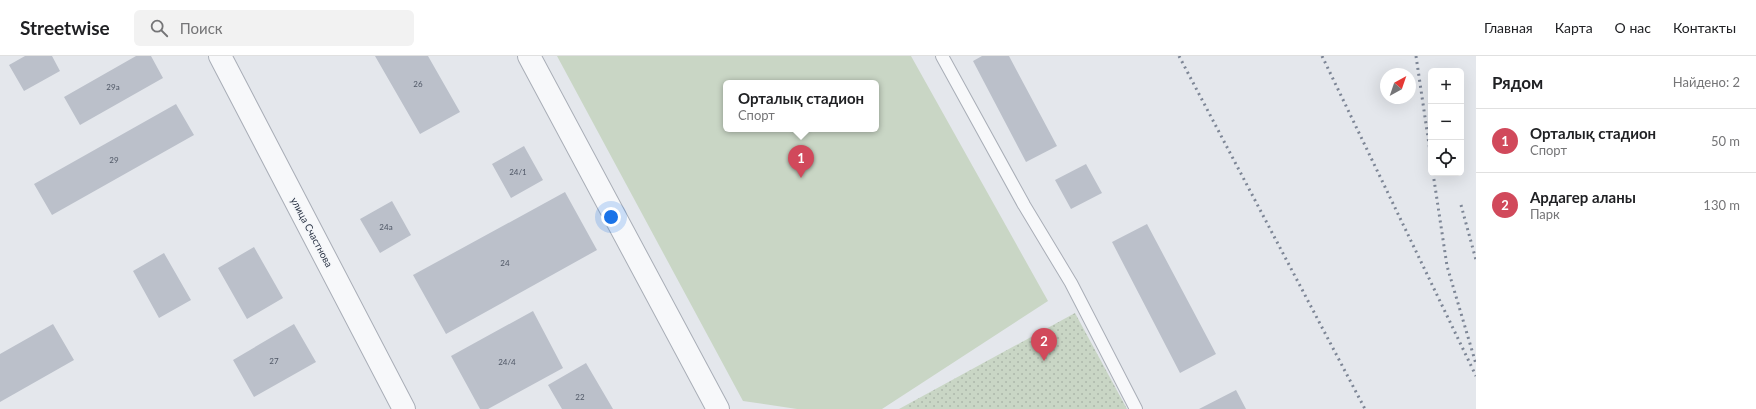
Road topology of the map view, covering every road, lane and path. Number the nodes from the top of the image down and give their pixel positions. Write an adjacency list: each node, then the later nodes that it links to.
1 (220, 56): 4 (street, улица Счастнова)
2 (529, 56): 5 (street)
3 (942, 56): 6 (lane)
4 (404, 409)
5 (718, 409)
6 (1136, 409)

